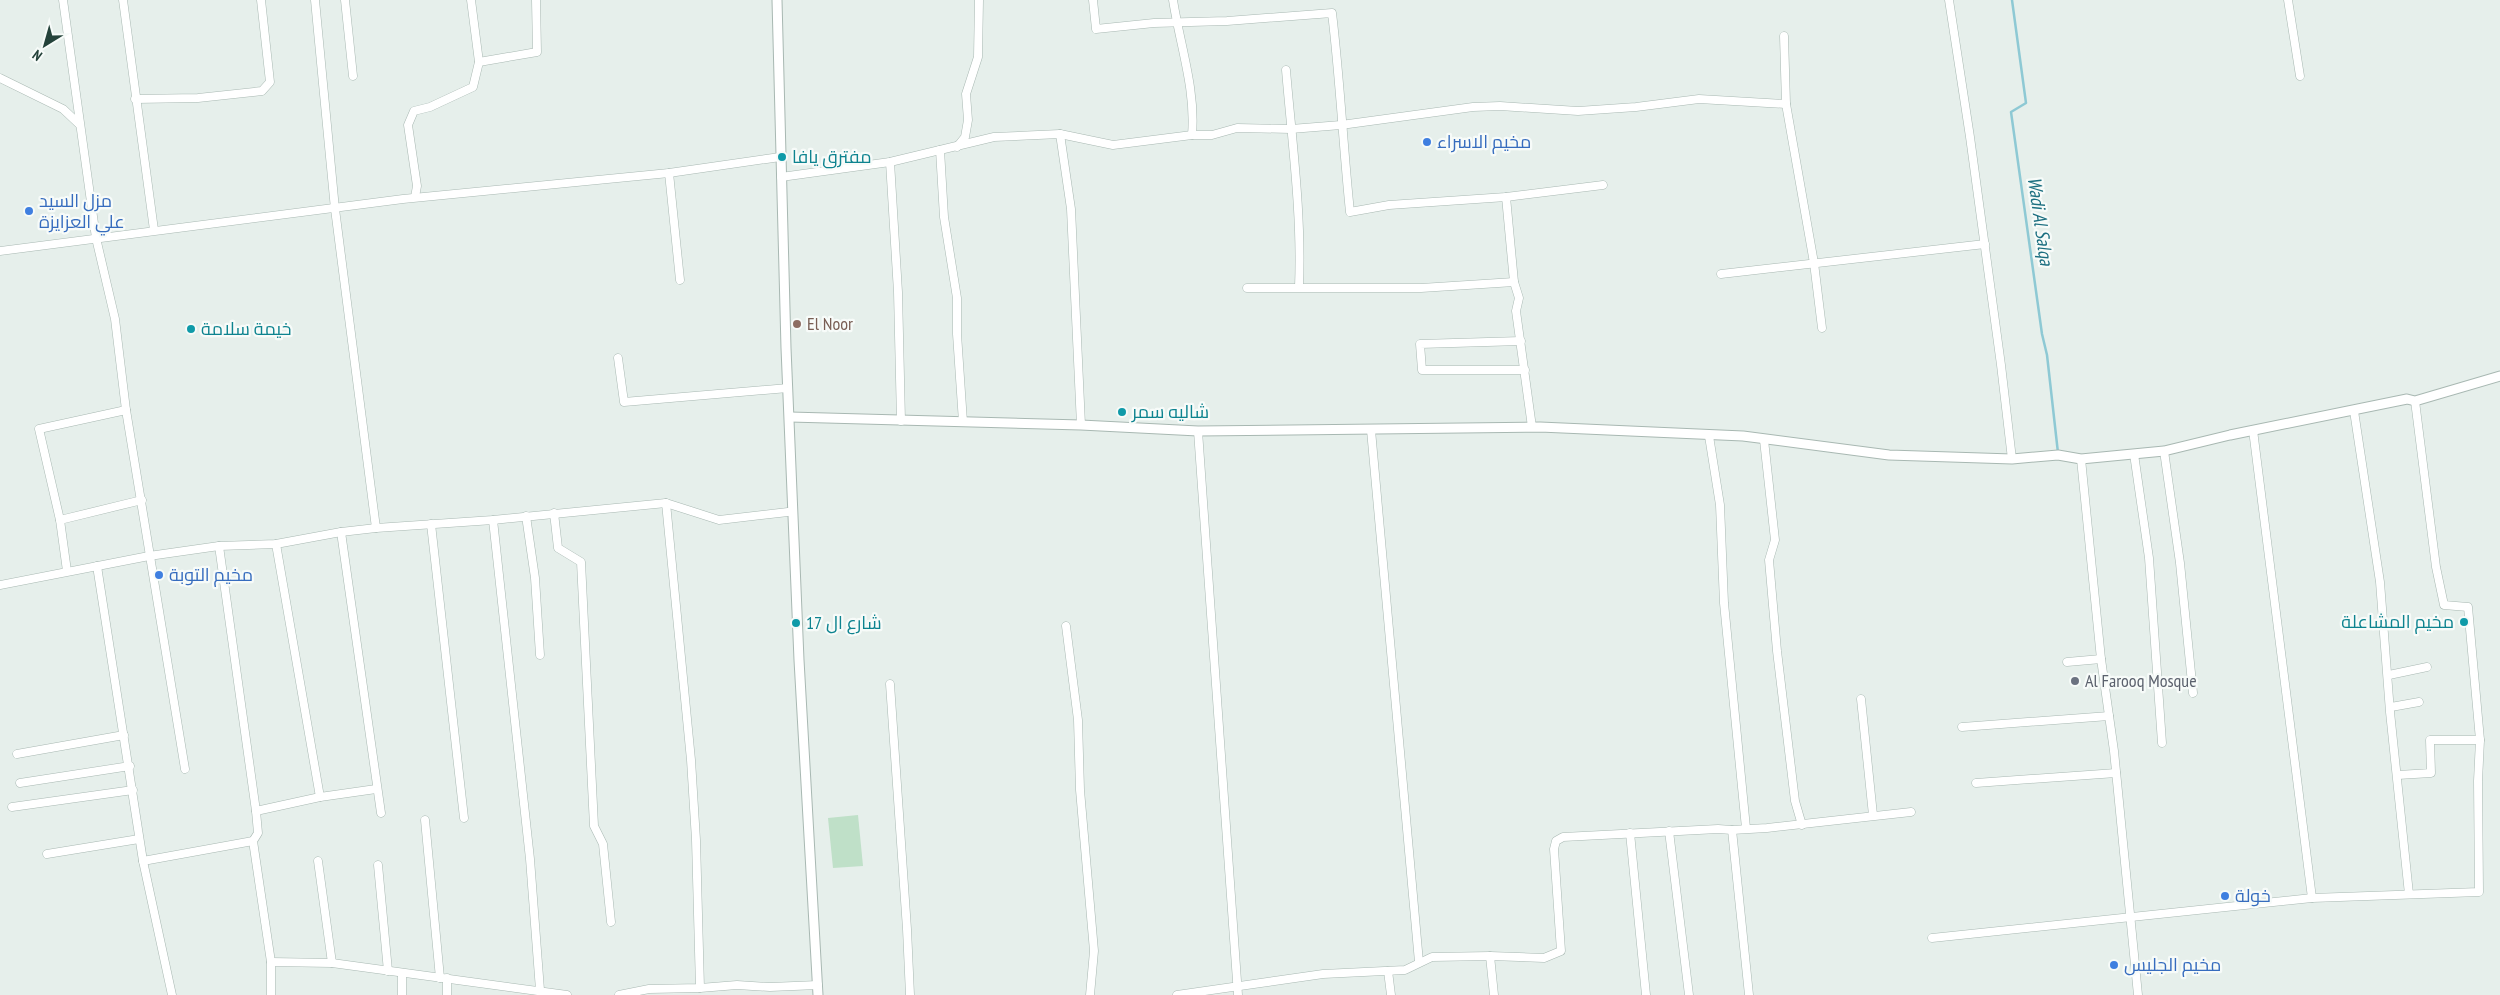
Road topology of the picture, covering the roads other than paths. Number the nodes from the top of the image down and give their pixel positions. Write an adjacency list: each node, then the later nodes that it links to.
1 (63, 0): 23 (street)
2 (123, 0): 21 (street)
3 (261, 0): 21 (street)
4 (315, 0): 37 (street)
5 (345, 0): 18 (street)
6 (471, 0): 16 (street)
7 (536, 0): 16 (street)
8 (776, 0): 30 (street)
9 (979, 0): 28 (street)
10 (1093, 0): 14 (street)
11 (1173, 0): 14 (street)
12 (1949, 0): 40 (street)
13 (2288, 0): 19 (street)
14 (1177, 22): 24 (street); 27 (street)
15 (1784, 36): 22 (street)
16 (479, 62): 36 (street)
17 (1286, 70): 25 (street)
18 (353, 76)
19 (2300, 76)
20 (0, 78): 23 (street)
21 (136, 100): 38 (street)
22 (1786, 104): 24 (street); 42 (street)
23 (79, 124): 39 (street)
24 (1341, 125): 25 (street); 35 (street)
25 (1291, 129): 27 (street); 46 (street)
26 (1060, 134): 27 (street); 28 (street); 60 (street)
27 (1192, 135)
28 (957, 147): 29 (street)
29 (940, 150): 31 (street); 59 (street)
30 (780, 157): 32 (street); 33 (street)
31 (890, 162): 33 (street); 58 (street)
32 (669, 173): 36 (street); 44 (street)
33 (781, 177): 53 (street)
34 (1603, 184): 35 (street)
35 (1506, 197): 45 (street)
36 (415, 198): 37 (street)
37 (335, 209): 38 (street); 79 (street)
38 (154, 230): 39 (street)
39 (96, 238): 41 (street); 55 (street)
40 (1985, 244): 42 (street); 69 (street)
41 (0, 251)
42 (1814, 263): 43 (street); 48 (street)
43 (1721, 274)
44 (680, 280)
45 (1514, 282): 46 (street); 49 (street)
46 (1299, 287): 47 (street)
47 (1247, 288)
48 (1822, 328)
49 (1520, 340): 51 (street); 51 (street)
50 (618, 358): 53 (street)
51 (1525, 370): 61 (street)
52 (2500, 376): 54 (street)
53 (788, 388): 57 (street)
54 (2415, 401): 56 (street); 101 (street)
55 (126, 410): 71 (street); 76 (street)
56 (2354, 411): 63 (street); 92 (street)
57 (790, 417): 58 (street); 144 (street)
58 (901, 421): 59 (street)
59 (963, 422): 60 (street)
60 (1081, 425): 64 (street)
61 (1532, 427): 62 (street); 65 (street)
62 (1371, 430): 64 (street); 138 (street)
63 (2253, 430): 67 (street); 132 (street)
64 (1198, 431): 145 (street)
65 (1709, 436): 66 (street); 121 (street)
66 (1764, 440): 69 (street); 120 (street)
67 (2164, 451): 68 (street); 94 (street)
68 (2134, 454): 70 (street); 102 (street)
69 (2012, 459): 70 (street)
70 (2081, 459): 89 (street)
71 (142, 500): 76 (street); 83 (street)
72 (666, 503): 73 (street); 74 (street); 146 (street)
73 (788, 512)
74 (554, 513): 75 (street); 134 (street)
75 (526, 516): 77 (street); 88 (street)
76 (60, 520): 85 (street)
77 (493, 520): 78 (street); 148 (street)
78 (431, 524): 79 (street); 118 (street)
79 (376, 528): 80 (street)
80 (341, 532): 81 (street); 110 (street)
81 (276, 544): 82 (street); 112 (street)
82 (219, 546): 83 (street); 114 (street)
83 (149, 556): 84 (street); 105 (street)
84 (97, 566): 85 (street); 100 (street)
85 (67, 571): 86 (street)
86 (0, 585)
87 (1066, 626): 158 (street)
88 (540, 655)
89 (2101, 659): 90 (street); 98 (street)
90 (2067, 662)
91 (2427, 667): 92 (street)
92 (2389, 675): 97 (street)
93 (890, 684): 157 (street)
94 (2193, 692)
95 (1861, 699): 117 (street)
96 (2420, 702): 97 (street)
97 (2392, 707): 107 (street)
98 (2109, 716): 99 (street); 106 (street)
99 (1962, 727)
100 (124, 735): 103 (street); 104 (street)
101 (2480, 740): 107 (street); 131 (street)
102 (2162, 743)
103 (17, 754)
104 (130, 766): 108 (street); 111 (street)
105 (185, 769)
106 (2116, 773): 109 (street); 133 (street)
107 (2398, 775): 131 (street)
108 (20, 783)
109 (1976, 783)
110 (376, 789): 112 (street); 116 (street)
111 (133, 790): 113 (street); 125 (street)
112 (320, 797): 114 (street)
113 (12, 807)
114 (256, 811): 126 (street)
115 (1911, 812): 117 (street)
116 (381, 813)
117 (1873, 815): 120 (street)
118 (464, 818)
119 (425, 820): 143 (street)
120 (1802, 825): 121 (street)
121 (1746, 828): 122 (street)
122 (1732, 830): 123 (street); 165 (street)
123 (1669, 831): 124 (street); 164 (street)
124 (1630, 834): 136 (street); 163 (street)
125 (140, 839): 127 (street); 129 (street)
126 (253, 842): 129 (street); 137 (street)
127 (47, 854)
128 (318, 861): 139 (street)
129 (143, 862): 150 (street)
130 (378, 865): 140 (street)
131 (2409, 894): 132 (street)
132 (2312, 898): 133 (street)
133 (2129, 916): 135 (street); 166 (street)
134 (611, 922)
135 (1932, 938)
136 (1490, 956): 138 (street); 162 (street)
137 (271, 962): 139 (street); 151 (street)
138 (1419, 962): 141 (street)
139 (332, 963): 140 (street)
140 (388, 971): 142 (street)
141 (1388, 971): 145 (street); 161 (street)
142 (402, 973): 143 (street); 152 (street)
143 (444, 978): 148 (street); 153 (street)
144 (818, 985): 147 (street); 156 (street)
145 (1236, 985): 159 (street); 160 (street)
146 (700, 988): 147 (street); 149 (street)
147 (770, 991)
148 (544, 992): 154 (street)
149 (649, 992): 155 (street)
150 (172, 995)
151 (271, 995)
152 (402, 995)
153 (447, 995)
154 (567, 995)
155 (619, 995)
156 (818, 995)
157 (910, 995)
158 (1090, 995)
159 (1176, 995)
160 (1238, 995)
161 (1391, 995)
162 (1494, 995)
163 (1646, 995)
164 (1689, 995)
165 (1749, 995)
166 (2138, 995)

